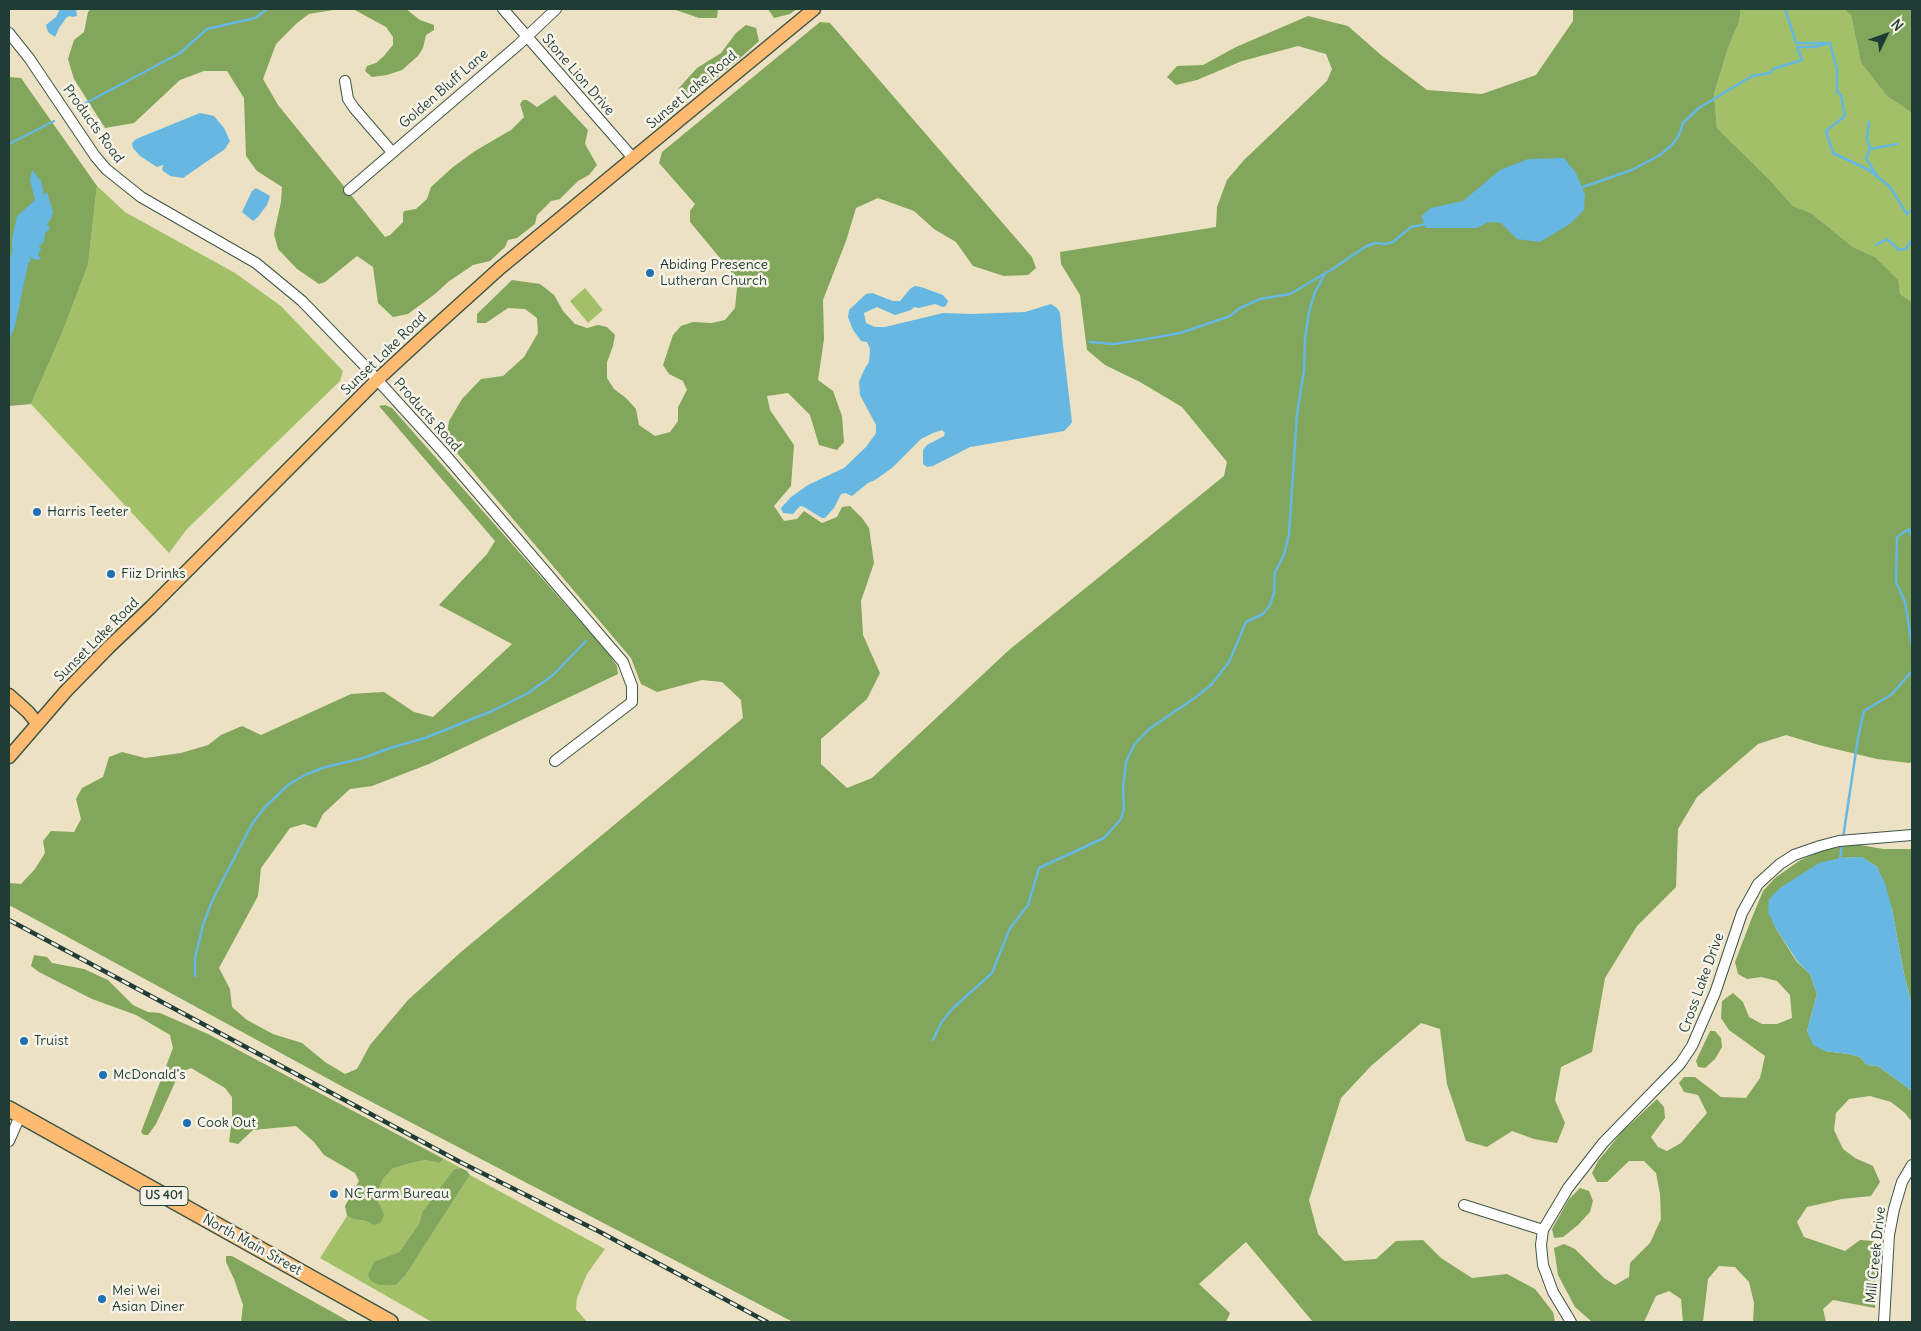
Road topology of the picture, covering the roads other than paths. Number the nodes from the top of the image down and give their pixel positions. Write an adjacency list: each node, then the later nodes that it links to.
1 (503, 9): 5 (street, Stone Lion Drive)
2 (556, 9): 5 (street, Golden Bluff Lane)
3 (814, 9): 8 (main road, Sunset Lake Road)
4 (9, 33): 10 (street, Products Road)
5 (527, 36): 7 (street, Golden Bluff Lane); 8 (street, Stone Lion Drive)
6 (345, 81): 7 (street)
7 (392, 152): 9 (street, Golden Bluff Lane)
8 (633, 158): 10 (main road, Sunset Lake Road)
9 (349, 190)
10 (377, 380): 12 (main road, Sunset Lake Road); 14 (street, Products Road)
11 (9, 695): 12 (main road)
12 (37, 723): 13 (main road, Sunset Lake Road)
13 (9, 757)
14 (555, 761)
15 (1912, 835): 20 (street, Cross Lake Drive)
16 (14, 1112): 17 (street); 21 (highway, North Main Street / US 401)
17 (9, 1141)
18 (1912, 1165): 23 (street, Mill Creek Drive)
19 (1464, 1204): 20 (street)
20 (1543, 1230): 22 (street, Cross Lake Drive)
21 (390, 1322)
22 (1571, 1322)
23 (1884, 1322)

